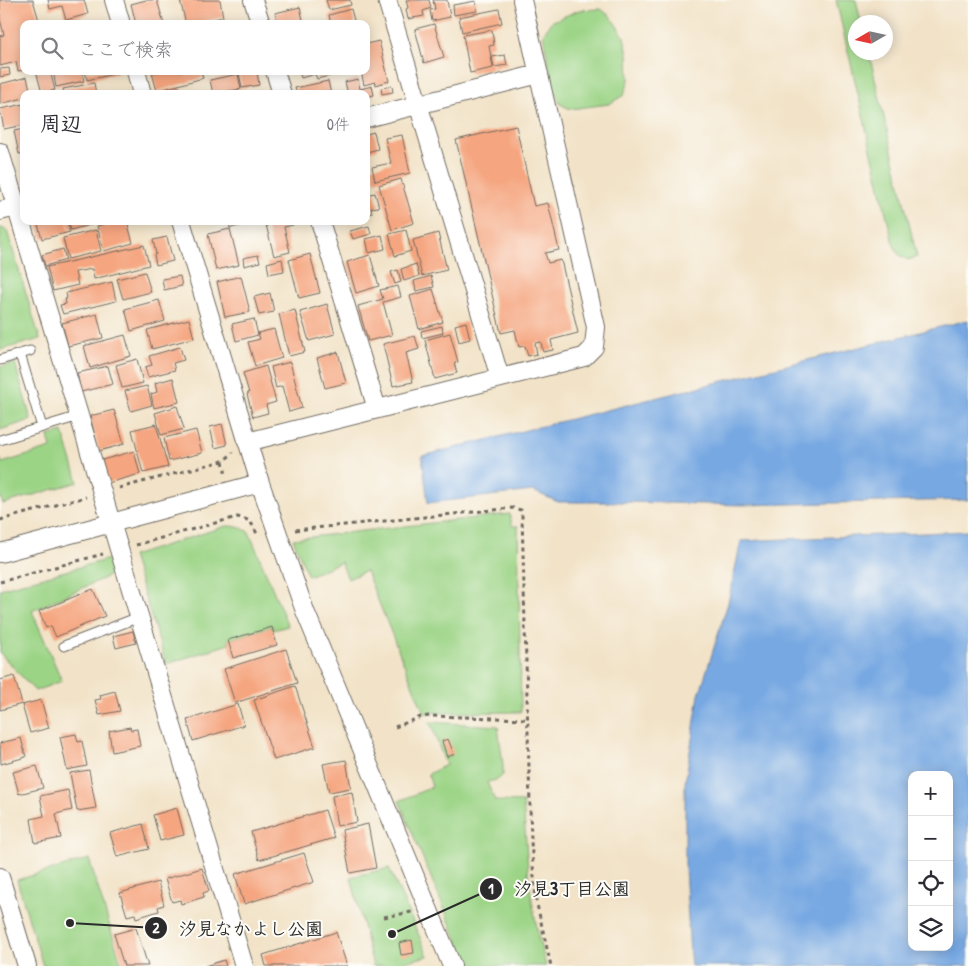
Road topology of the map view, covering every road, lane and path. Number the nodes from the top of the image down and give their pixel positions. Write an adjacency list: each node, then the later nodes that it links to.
1 (114, 0): 5 (street)
2 (254, 0): 6 (street)
3 (387, 0): 12 (street)
4 (522, 0): 7 (street)
5 (120, 20)
6 (260, 20)
7 (539, 74): 12 (street); 21 (street)
8 (137, 75): 10 (street)
9 (276, 75): 11 (street)
10 (141, 90)
11 (281, 90)
12 (418, 105): 13 (street); 21 (street)
13 (370, 117)
14 (0, 152): 15 (street)
15 (13, 207): 23 (street)
16 (182, 225): 26 (street)
17 (321, 225): 22 (street)
18 (30, 351): 19 (lane)
19 (20, 354): 20 (lane); 24 (lane)
20 (0, 360)
21 (500, 378): 22 (street)
22 (377, 409): 26 (street)
23 (79, 416): 24 (lane); 28 (street)
24 (42, 428): 25 (lane)
25 (0, 440)
26 (240, 445): 27 (street); 28 (path)
27 (260, 483): 30 (street); 31 (street)
28 (102, 492): 29 (path); 30 (street)
29 (0, 520)
30 (111, 523): 32 (street); 33 (street)
31 (277, 532): 32 (path); 37 (path); 44 (street)
32 (119, 550): 34 (path); 35 (street)
33 (0, 553)
34 (0, 582)
35 (139, 617): 36 (lane); 43 (street)
36 (64, 646)
37 (528, 719): 38 (path); 45 (path)
38 (395, 727)
39 (0, 878): 42 (street)
40 (384, 917): 41 (path)
41 (416, 921)
42 (27, 966)
43 (244, 966)
44 (452, 966)
45 (552, 966)

